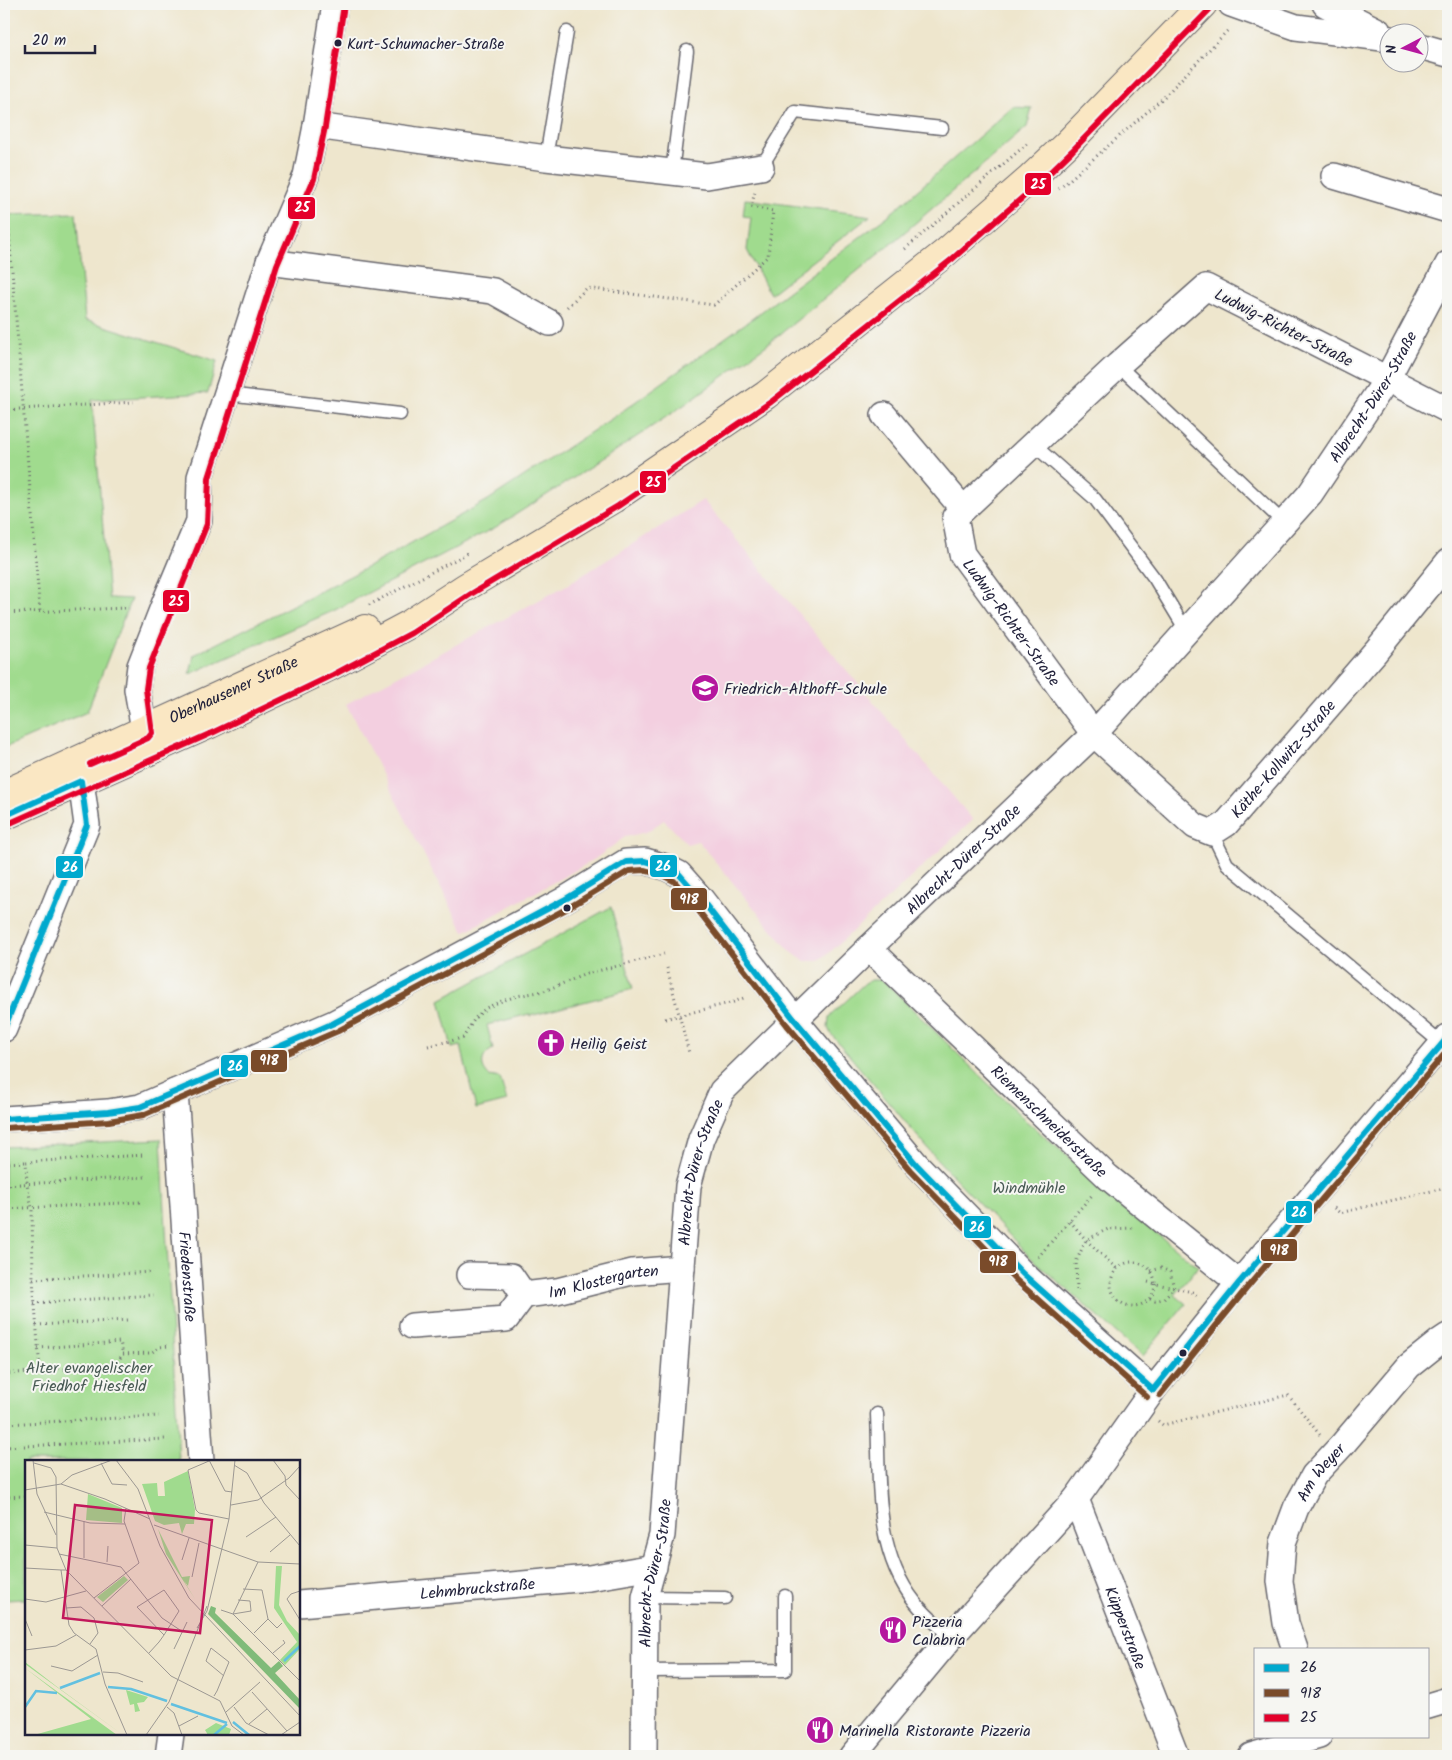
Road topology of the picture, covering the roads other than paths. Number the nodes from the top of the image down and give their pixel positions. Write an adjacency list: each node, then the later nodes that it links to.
1 (335, 4): 11 (street)
2 (1203, 4): 31 (main road, Oberhausener Straße)
3 (1231, 4): 7 (street)
4 (1325, 4): 6 (street)
5 (568, 32): 13 (lane)
6 (1380, 32)
7 (1380, 36)
8 (1430, 49): 10 (street)
9 (687, 51): 15 (lane)
10 (1448, 54)
11 (316, 126): 13 (street); 18 (street)
12 (942, 128): 14 (lane)
13 (546, 158): 15 (street)
14 (760, 167): 15 (street)
15 (672, 172)
16 (1334, 176): 17 (street)
17 (1448, 210)
18 (269, 262): 20 (street); 23 (street)
19 (1448, 264): 22 (street, Albrecht-Dürer-Straße)
20 (550, 323)
21 (1118, 365): 22 (street, Ludwig-Richter-Straße); 27 (street, Ludwig-Richter-Straße); 29 (lane)
22 (1387, 379): 24 (street); 29 (street, Albrecht-Dürer-Straße)
23 (227, 394): 25 (lane); 33 (street)
24 (1448, 410)
25 (400, 414)
26 (884, 415): 28 (street)
27 (1034, 444): 28 (street, Ludwig-Richter-Straße); 32 (lane)
28 (963, 509): 34 (street, Ludwig-Richter-Straße)
29 (1284, 523): 32 (street, Albrecht-Dürer-Straße)
30 (1448, 562): 38 (street, Käthe-Kollwitz-Straße)
31 (466, 587): 33 (main road, Oberhausener Straße); 35 (main road, Oberhausener Straße)
32 (1187, 632): 34 (street, Albrecht-Dürer-Straße)
33 (144, 730): 36 (main road, Oberhausener Straße)
34 (1094, 734): 38 (street); 39 (street, Albrecht-Dürer-Straße)
35 (81, 781): 37 (main road, Oberhausener Straße); 41 (street)
36 (4, 794)
37 (4, 816)
38 (1212, 833): 42 (lane)
39 (869, 948): 40 (street, Albrecht-Dürer-Straße); 47 (street, Riemenschneiderstraße)
40 (794, 1019): 43 (street); 45 (street, Albrecht-Dürer-Straße); 51 (street)
41 (4, 1029)
42 (1445, 1041): 47 (street)
43 (175, 1092): 44 (street); 53 (street, Friedenstraße)
44 (4, 1119)
45 (682, 1268): 48 (street, Im Klostergarten); 55 (street, Albrecht-Dürer-Straße)
46 (469, 1275): 48 (street, Im Klostergarten)
47 (1239, 1283): 51 (street)
48 (524, 1295): 49 (street, Im Klostergarten)
49 (412, 1326)
50 (1448, 1336): 61 (street, Am Weyer)
51 (1147, 1397): 54 (street)
52 (878, 1414): 60 (lane)
53 (200, 1460)
54 (1076, 1499): 60 (street); 70 (street, Küpperstraße)
55 (654, 1567): 57 (street, Albrecht-Dürer-Straße); 59 (street, Lehmbruckstraße)
56 (784, 1596): 62 (lane)
57 (645, 1597): 58 (lane); 62 (street, Albrecht-Dürer-Straße)
58 (725, 1598)
59 (300, 1604)
60 (951, 1637): 69 (street)
61 (1295, 1648)
62 (644, 1671): 68 (street, Albrecht-Dürer-Straße)
63 (1448, 1700): 64 (street)
64 (1430, 1705)
65 (171, 1735): 67 (street)
66 (1312, 1738): 71 (street)
67 (168, 1756)
68 (644, 1756)
69 (852, 1756)
70 (1176, 1756)
71 (1251, 1756)

